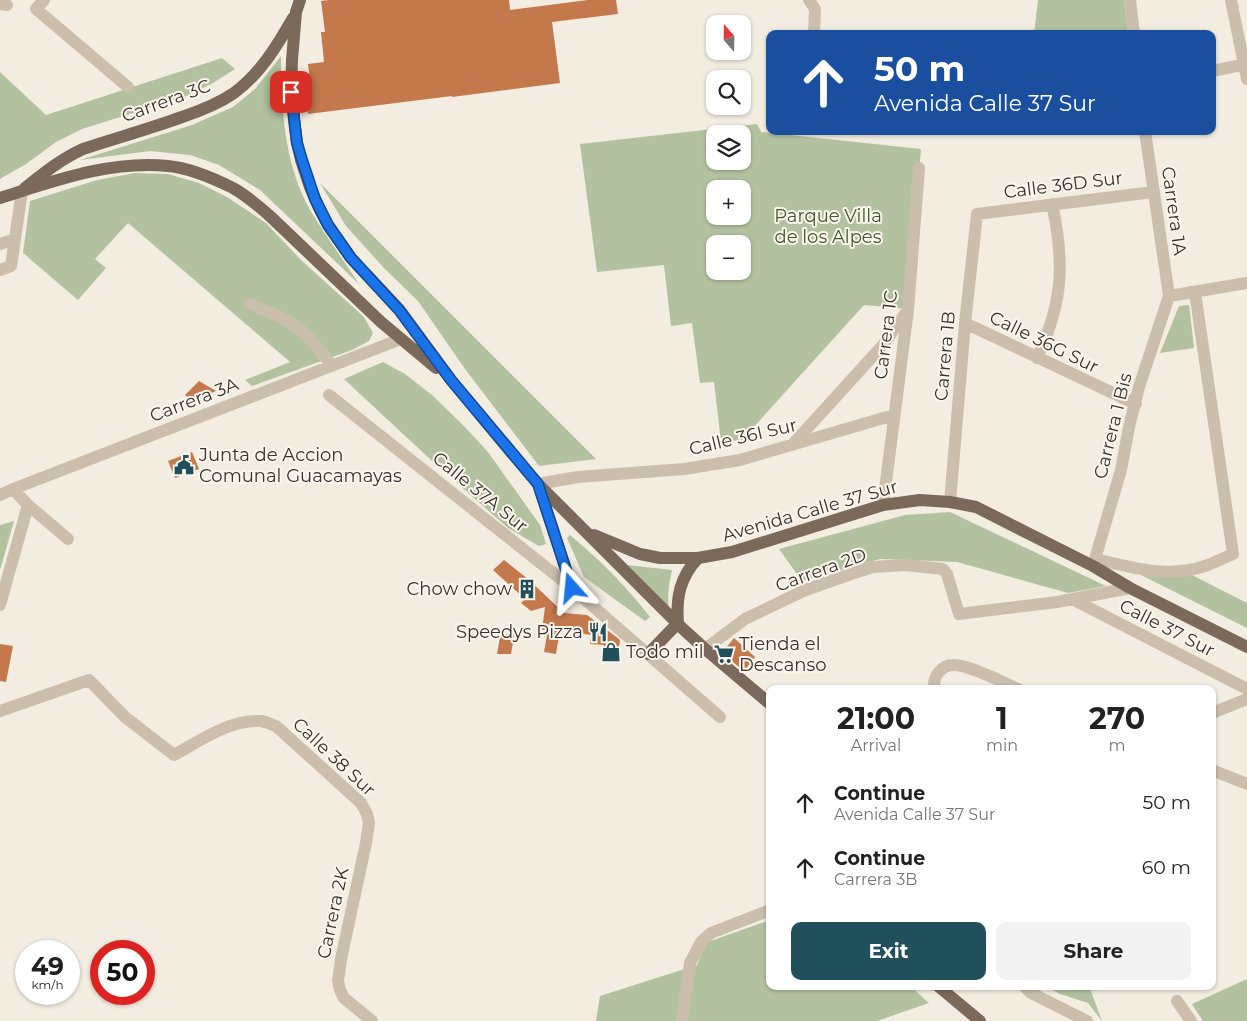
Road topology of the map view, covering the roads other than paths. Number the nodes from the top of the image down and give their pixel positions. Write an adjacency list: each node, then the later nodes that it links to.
1 (1130, 0): 7 (street)
2 (1231, 0): 8 (street)
3 (40, 4): 11 (street)
4 (812, 5): 6 (street)
5 (298, 6): 14 (main road, Carrera 3C); 31 (main road)
6 (814, 30)
7 (1134, 30)
8 (1246, 64): 9 (street); 10 (street)
9 (1216, 70)
10 (1247, 79)
11 (128, 87)
12 (1146, 135): 15 (street, Carrera 1A)
13 (918, 168): 26 (street, Carrera 1C)
14 (22, 191): 16 (main road); 19 (street); 28 (main road)
15 (1153, 192): 17 (street, Calle 36D Sur); 24 (street, Carrera 1A)
16 (0, 198)
17 (1052, 204): 18 (street, Calle 36D Sur); 29 (street)
18 (977, 214): 27 (street, Carrera 1B)
19 (15, 239): 20 (street); 21 (street)
20 (0, 244)
21 (6, 268)
22 (1247, 283): 23 (street)
23 (1195, 292): 24 (street); 45 (street)
24 (1169, 296): 33 (street, Carrera 1 Bis)
25 (250, 304): 30 (street)
26 (908, 310): 34 (street, Carrera 1C); 35 (street)
27 (965, 323): 29 (street, Calle 36G Sur); 39 (street, Carrera 1B)
28 (401, 339): 30 (street, Carrera 3A); 31 (main road)
29 (1037, 358): 33 (street, Calle 36G Sur)
30 (332, 366): 37 (street, Carrera 3A)
31 (451, 380): 36 (main road, Avenida Calle 37 Sur)
32 (329, 395): 46 (street, Calle 37A Sur)
33 (1136, 404): 45 (street, Carrera 1 Bis)
34 (894, 414): 35 (street, Calle 36I Sur); 41 (street, Carrera 1C)
35 (793, 444): 36 (street, Calle 36I Sur)
36 (538, 484): 42 (main road, Avenida Calle 37 Sur); 46 (main road)
37 (13, 489): 38 (street, Carrera 3A); 40 (street)
38 (0, 495)
39 (950, 502): 41 (main road, Avenida Calle 37 Sur); 45 (main road, Avenida Calle 37 Sur)
40 (28, 505): 43 (street); 49 (street)
41 (883, 505): 44 (main road, Avenida Calle 37 Sur)
42 (587, 532): 44 (main road, Avenida Calle 37 Sur); 50 (main road)
43 (68, 539)
44 (698, 558): 50 (main road)
45 (1094, 562): 47 (main road, Avenida Calle 37 Sur)
46 (572, 588): 53 (street, Calle 37A Sur)
47 (1130, 588): 48 (street); 51 (main road, Avenida Calle 37 Sur)
48 (1072, 599): 52 (street, Carrera 2D); 56 (street, Calle 37 Sur)
49 (0, 605)
50 (678, 623): 52 (main road); 53 (main road)
51 (1247, 646)
52 (705, 649): 58 (main road)
53 (648, 654): 61 (street, Calle 37A Sur)
54 (934, 685): 55 (street)
55 (1008, 685)
56 (1247, 689)
57 (1247, 699): 60 (street)
58 (766, 701)
59 (0, 711): 64 (street, Calle 38 Sur)
60 (1216, 712)
61 (720, 717)
62 (1216, 772): 63 (street)
63 (1247, 784)
64 (366, 843): 69 (street, Carrera 2K)
65 (766, 912): 70 (street)
66 (944, 990): 71 (main road)
67 (1028, 990): 72 (street)
68 (1177, 1001): 73 (street)
69 (372, 1021)
70 (682, 1021)
71 (980, 1021)
72 (1087, 1021)
73 (1191, 1021)

